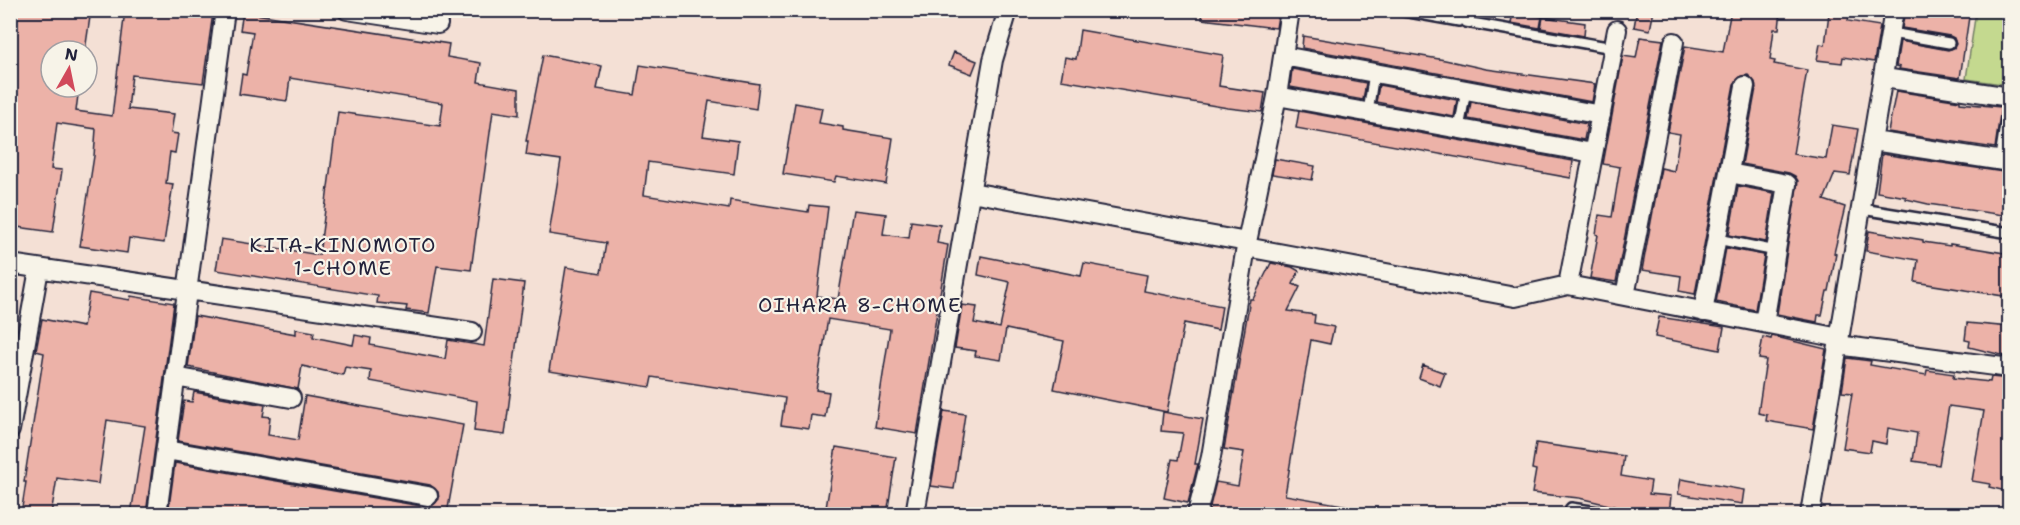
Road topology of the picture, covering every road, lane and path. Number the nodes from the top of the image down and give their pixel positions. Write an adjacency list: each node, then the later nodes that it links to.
1 (225, 10): 38 (street)
2 (347, 10): 7 (street)
3 (1008, 10): 29 (street)
4 (1290, 10): 14 (street)
5 (1398, 10): 13 (lane)
6 (1890, 11): 10 (street)
7 (417, 16): 8 (street)
8 (438, 24)
9 (1617, 30): 13 (street)
10 (1891, 33): 12 (lane); 16 (street)
11 (1674, 42): 39 (street)
12 (1949, 43)
13 (1613, 48): 22 (street)
14 (1283, 56): 15 (street); 19 (street)
15 (1374, 73): 18 (street); 21 (lane)
16 (1884, 78): 20 (street); 25 (street)
17 (1745, 86): 28 (street)
18 (1466, 90): 22 (street); 24 (lane)
19 (1277, 96): 21 (street); 33 (street)
20 (2010, 97)
21 (1368, 112): 24 (street)
22 (1601, 115): 26 (street)
23 (2010, 122): 27 (street)
24 (1459, 129): 26 (street)
25 (1873, 141): 27 (street); 30 (street)
26 (1593, 153): 37 (street)
27 (2007, 161)
28 (1729, 173): 32 (street); 34 (street)
29 (971, 192): 33 (street); 52 (street)
30 (1862, 209): 31 (lane); 43 (street)
31 (2010, 233)
32 (1717, 239): 34 (lane); 40 (street)
33 (1246, 244): 37 (street); 53 (street)
34 (1776, 251): 41 (street)
35 (10, 264): 36 (street)
36 (39, 269): 38 (street); 47 (street)
37 (1568, 285): 39 (street)
38 (187, 291): 42 (street); 45 (street)
39 (1625, 296): 40 (street)
40 (1703, 312): 41 (street)
41 (1764, 323): 43 (street)
42 (472, 332)
43 (1839, 341): 44 (street); 55 (street)
44 (2010, 368)
45 (175, 376): 46 (street); 48 (street)
46 (291, 398)
47 (10, 430)
48 (166, 450): 49 (street); 51 (street)
49 (428, 496)
50 (1571, 508): 54 (lane)
51 (157, 514)
52 (915, 514)
53 (1197, 514)
54 (1612, 514)
55 (1810, 514)

